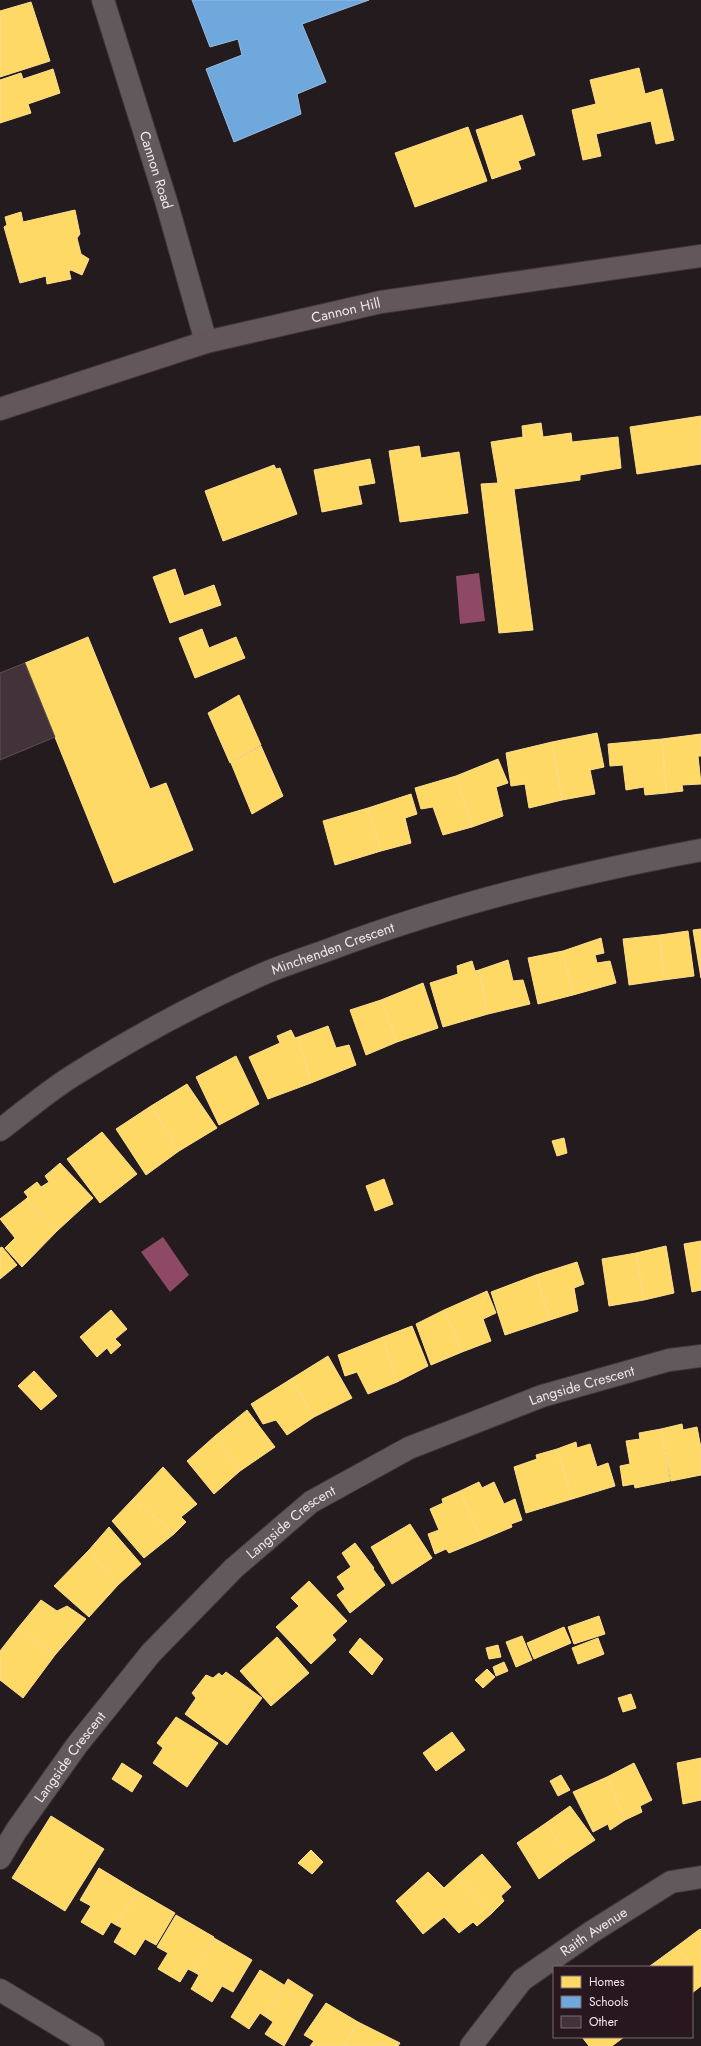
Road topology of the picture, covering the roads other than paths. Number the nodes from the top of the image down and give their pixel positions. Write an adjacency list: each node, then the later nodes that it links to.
1 (103, 0): 3 (street, Cannon Road)
2 (701, 256): 3 (main road, Cannon Hill)
3 (206, 342): 4 (main road, Cannon Hill)
4 (0, 409)
5 (701, 850): 6 (street, Minchenden Crescent)
6 (0, 1130)
7 (701, 1356): 8 (street, Langside Crescent)
8 (0, 1858)
9 (701, 1877): 12 (street, Raith Avenue)
10 (0, 1990): 11 (street)
11 (93, 2046)
12 (471, 2046)

